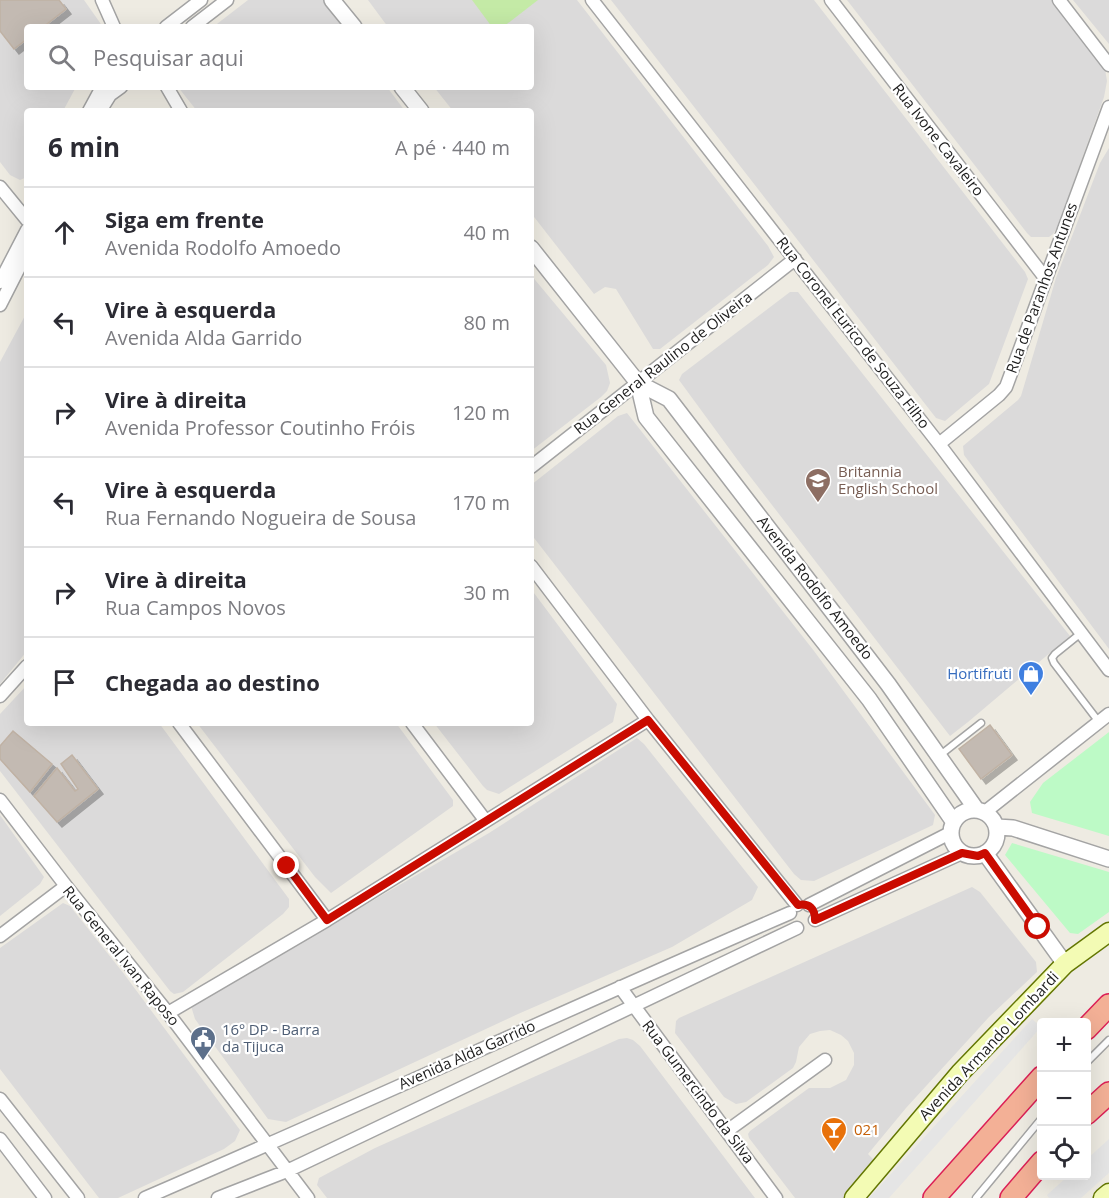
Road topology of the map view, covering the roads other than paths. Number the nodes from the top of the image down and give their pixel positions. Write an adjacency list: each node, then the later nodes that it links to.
1 (102, 0): 8 (street)
2 (201, 0): 9 (street)
3 (227, 0): 10 (street)
4 (332, 0): 11 (street)
5 (592, 0): 28 (street, Rua Coronel Eurico de Souza Filho)
6 (831, 0): 29 (street, Rua Ivone Cavaleiro)
7 (1059, 0): 12 (street)
8 (113, 24)
9 (170, 24)
10 (196, 24)
11 (352, 24)
12 (1109, 65)
13 (100, 90): 20 (street)
14 (117, 90): 21 (street)
15 (159, 90): 18 (street)
16 (168, 90): 18 (street)
17 (404, 90): 22 (street)
18 (177, 106)
19 (1109, 107): 29 (street, Rua de Paranhos Antunes)
20 (91, 108)
21 (102, 108)
22 (419, 108)
23 (0, 187): 24 (street)
24 (24, 216)
25 (24, 236): 30 (street)
26 (534, 252): 32 (street, Avenida Rodolfo Amoedo)
27 (24, 258): 31 (street)
28 (795, 260): 32 (street, Rua General Raulino de Oliveira); 33 (street, Rua Coronel Eurico de Souza Filho)
29 (1046, 279): 33 (street, Rua de Paranhos Antunes)
30 (0, 282)
31 (0, 305)
32 (638, 383): 34 (street, Rua General Raulino de Oliveira); 39 (street, Avenida Rodolfo Amoedo); 41 (street, Avenida Rodolfo Amoedo)
33 (939, 444): 36 (street, Rua Coronel Eurico de Souza Filho)
34 (534, 464)
35 (534, 570): 43 (street)
36 (1081, 633): 37 (street, Rua Coronel Eurico de Souza Filho); 44 (lane)
37 (1106, 662)
38 (24, 669): 40 (street)
39 (888, 684): 41 (street); 48 (street, Avenida Rodolfo Amoedo)
40 (0, 696)
41 (869, 699): 53 (street, Avenida Rodolfo Amoedo)
42 (1109, 714): 44 (street)
43 (648, 720): 51 (street); 58 (street)
44 (1099, 722): 50 (street)
45 (981, 723): 48 (lane)
46 (181, 726): 59 (street)
47 (414, 726): 51 (street)
48 (939, 756): 50 (street, Avenida Rodolfo Amoedo)
49 (0, 800): 57 (street, Rua General Ivan Raposo)
50 (981, 810): 52 (street); 53 (street)
51 (485, 820): 59 (street)
52 (997, 826): 55 (street); 56 (street)
53 (952, 827): 54 (street); 58 (street, Avenida Alda Garrido)
54 (962, 853): 55 (street); 60 (street)
55 (985, 853): 64 (street)
56 (1109, 859)
57 (66, 886): 63 (street); 68 (street, Rua General Ivan Raposo)
58 (799, 908): 60 (street); 61 (street); 65 (street, Avenida Alda Garrido)
59 (327, 920): 68 (street)
60 (815, 920): 61 (street, Avenida Alda Garrido)
61 (797, 928): 67 (street, Avenida Alda Garrido)
62 (1109, 932): 64 (main road, Avenida Armando Lombardi)
63 (0, 936)
64 (1065, 964): 91 (main road, Avenida Armando Lombardi)
65 (620, 987): 67 (street, Rua Gumercindo da Silva); 80 (street, Avenida Alda Garrido)
66 (1109, 1005): 69 (highway)
67 (634, 1007): 78 (street, Rua Gumercindo da Silva); 82 (street, Avenida Alda Garrido)
68 (168, 1013): 80 (street, Rua General Ivan Raposo)
69 (1091, 1024)
70 (1109, 1040): 71 (lane)
71 (1091, 1058)
72 (825, 1060): 78 (street)
73 (1037, 1081): 84 (highway)
74 (1109, 1093): 76 (highway)
75 (0, 1099): 86 (street)
76 (1091, 1109)
77 (1037, 1123): 92 (lane)
78 (726, 1131): 90 (street, Rua Gumercindo da Silva)
79 (0, 1139): 85 (street)
80 (268, 1145): 82 (street, Rua General Ivan Raposo); 87 (street, Avenida Alda Garrido)
81 (1037, 1167): 93 (highway)
82 (287, 1171): 88 (street, Avenida Alda Garrido); 89 (street, Rua General Ivan Raposo)
83 (1109, 1193): 94 (main road)
84 (934, 1197)
85 (45, 1198)
86 (78, 1198)
87 (145, 1198)
88 (218, 1198)
89 (308, 1198)
90 (776, 1198)
91 (854, 1198)
92 (976, 1198)
93 (1011, 1198)
94 (1103, 1198)

